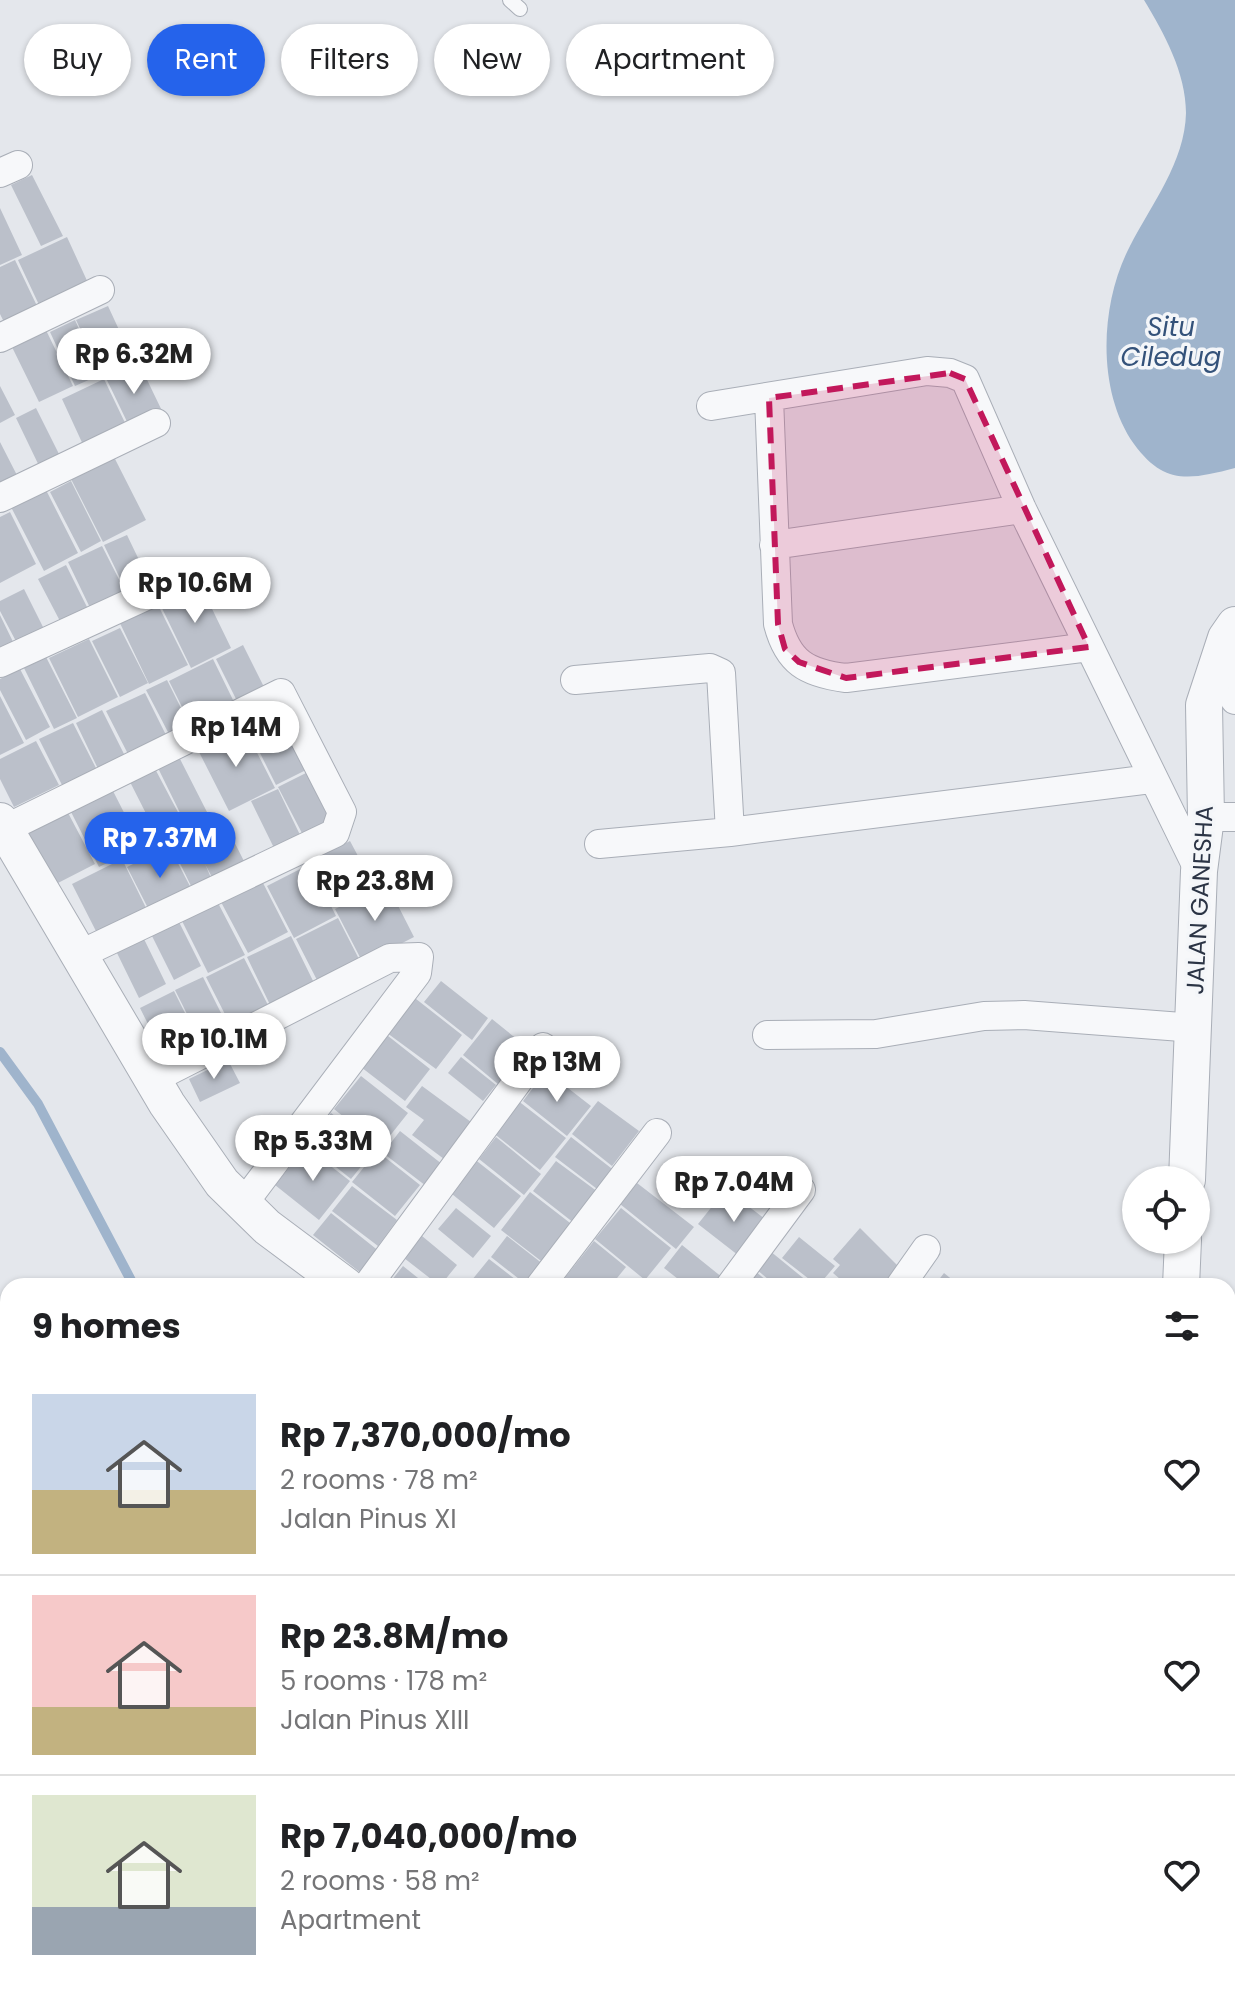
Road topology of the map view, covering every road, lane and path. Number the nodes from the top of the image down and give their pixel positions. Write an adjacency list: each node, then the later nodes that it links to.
1 (100, 290): 2 (street)
2 (0, 338)
3 (769, 398): 4 (street); 7 (street); 8 (street)
4 (711, 406)
5 (156, 423): 6 (street)
6 (0, 498)
7 (1022, 509): 8 (street); 11 (street)
8 (774, 545): 11 (street)
9 (198, 572): 13 (street)
10 (1235, 625): 12 (street, JALAN GANESHA)
11 (1089, 647): 16 (street)
12 (1218, 662): 15 (street); 17 (street, JALAN GANESHA)
13 (0, 663)
14 (575, 680): 19 (street)
15 (1235, 700)
16 (1151, 779): 19 (street); 21 (street)
17 (1221, 817): 21 (street, JALAN GANESHA)
18 (2, 825): 22 (street); 22 (street)
19 (730, 832): 20 (street)
20 (599, 844)
21 (1199, 871): 23 (street, JALAN GANESHA)
22 (81, 954): 26 (street)
23 (1195, 1028): 24 (street); 28 (street, JALAN GANESHA)
24 (767, 1035)
25 (543, 1047): 34 (street)
26 (153, 1079): 30 (street); 30 (street)
27 (657, 1133): 35 (street)
28 (1188, 1166)
29 (801, 1190): 36 (street)
30 (243, 1204): 33 (street)
31 (926, 1249): 37 (street)
32 (1182, 1254): 38 (street)
33 (335, 1278)
34 (373, 1278)
35 (546, 1278)
36 (736, 1278)
37 (906, 1278)
38 (1181, 1278)

